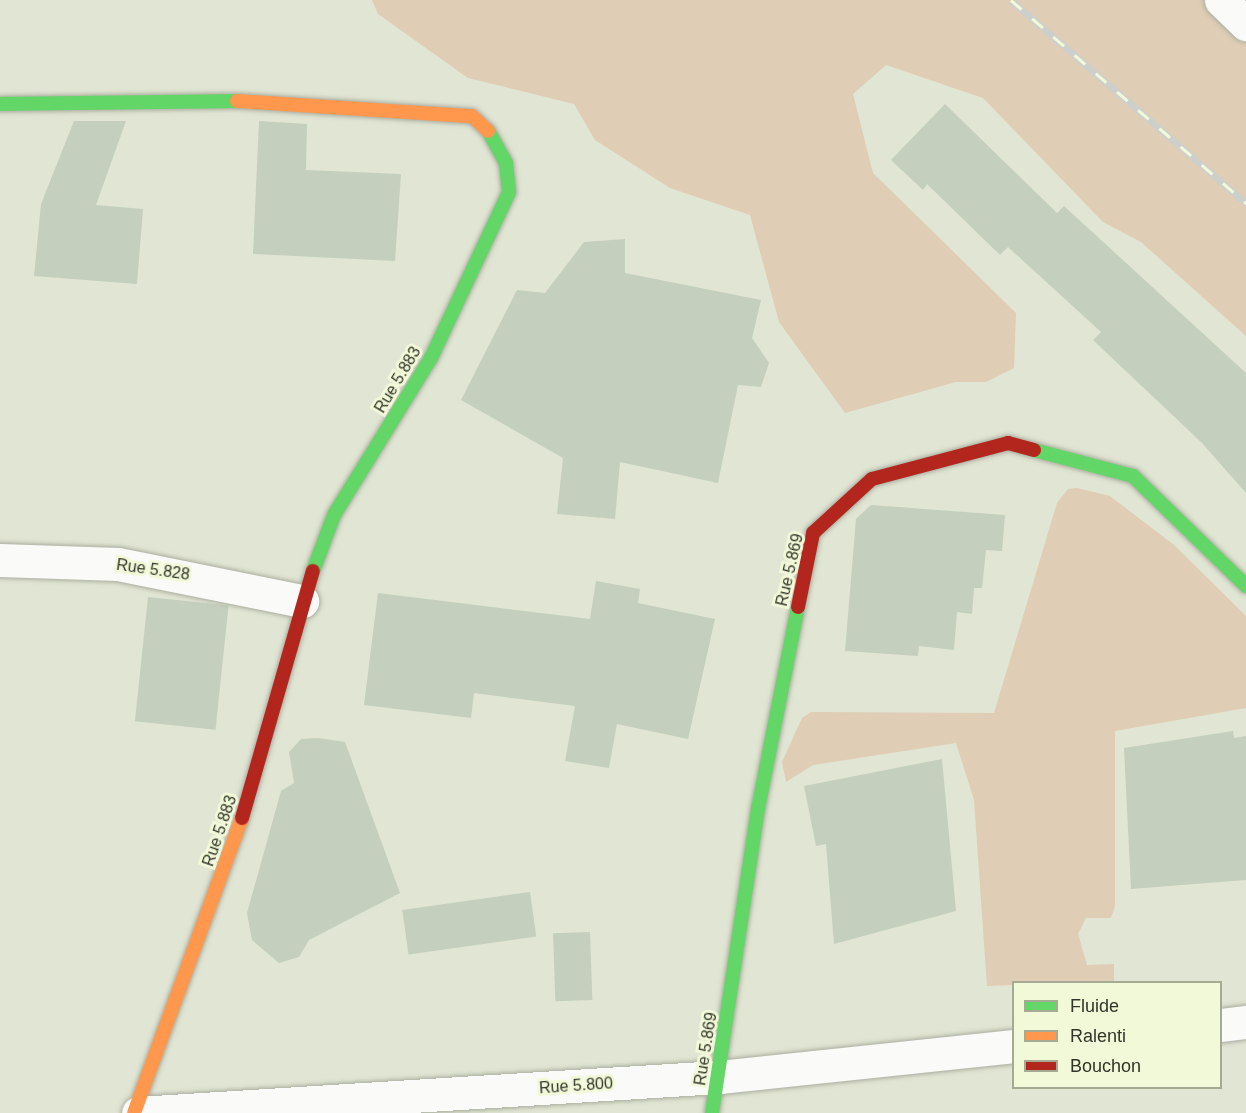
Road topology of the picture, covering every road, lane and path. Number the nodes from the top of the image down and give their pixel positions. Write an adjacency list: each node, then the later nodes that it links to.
1 (1221, 0): 2 (street)
2 (1246, 24)
3 (0, 104): 6 (street, Rue 5.883)
4 (0, 560): 6 (street, Rue 5.828)
5 (1246, 586): 10 (street, Rue 5.869)
6 (302, 601): 11 (street, Rue 5.883)
7 (1246, 1022): 8 (street)
8 (1222, 1025)
9 (1012, 1046): 10 (street, Rue 5.800)
10 (719, 1077): 11 (street, Rue 5.800); 12 (street, Rue 5.869)
11 (136, 1113)
12 (712, 1113)

